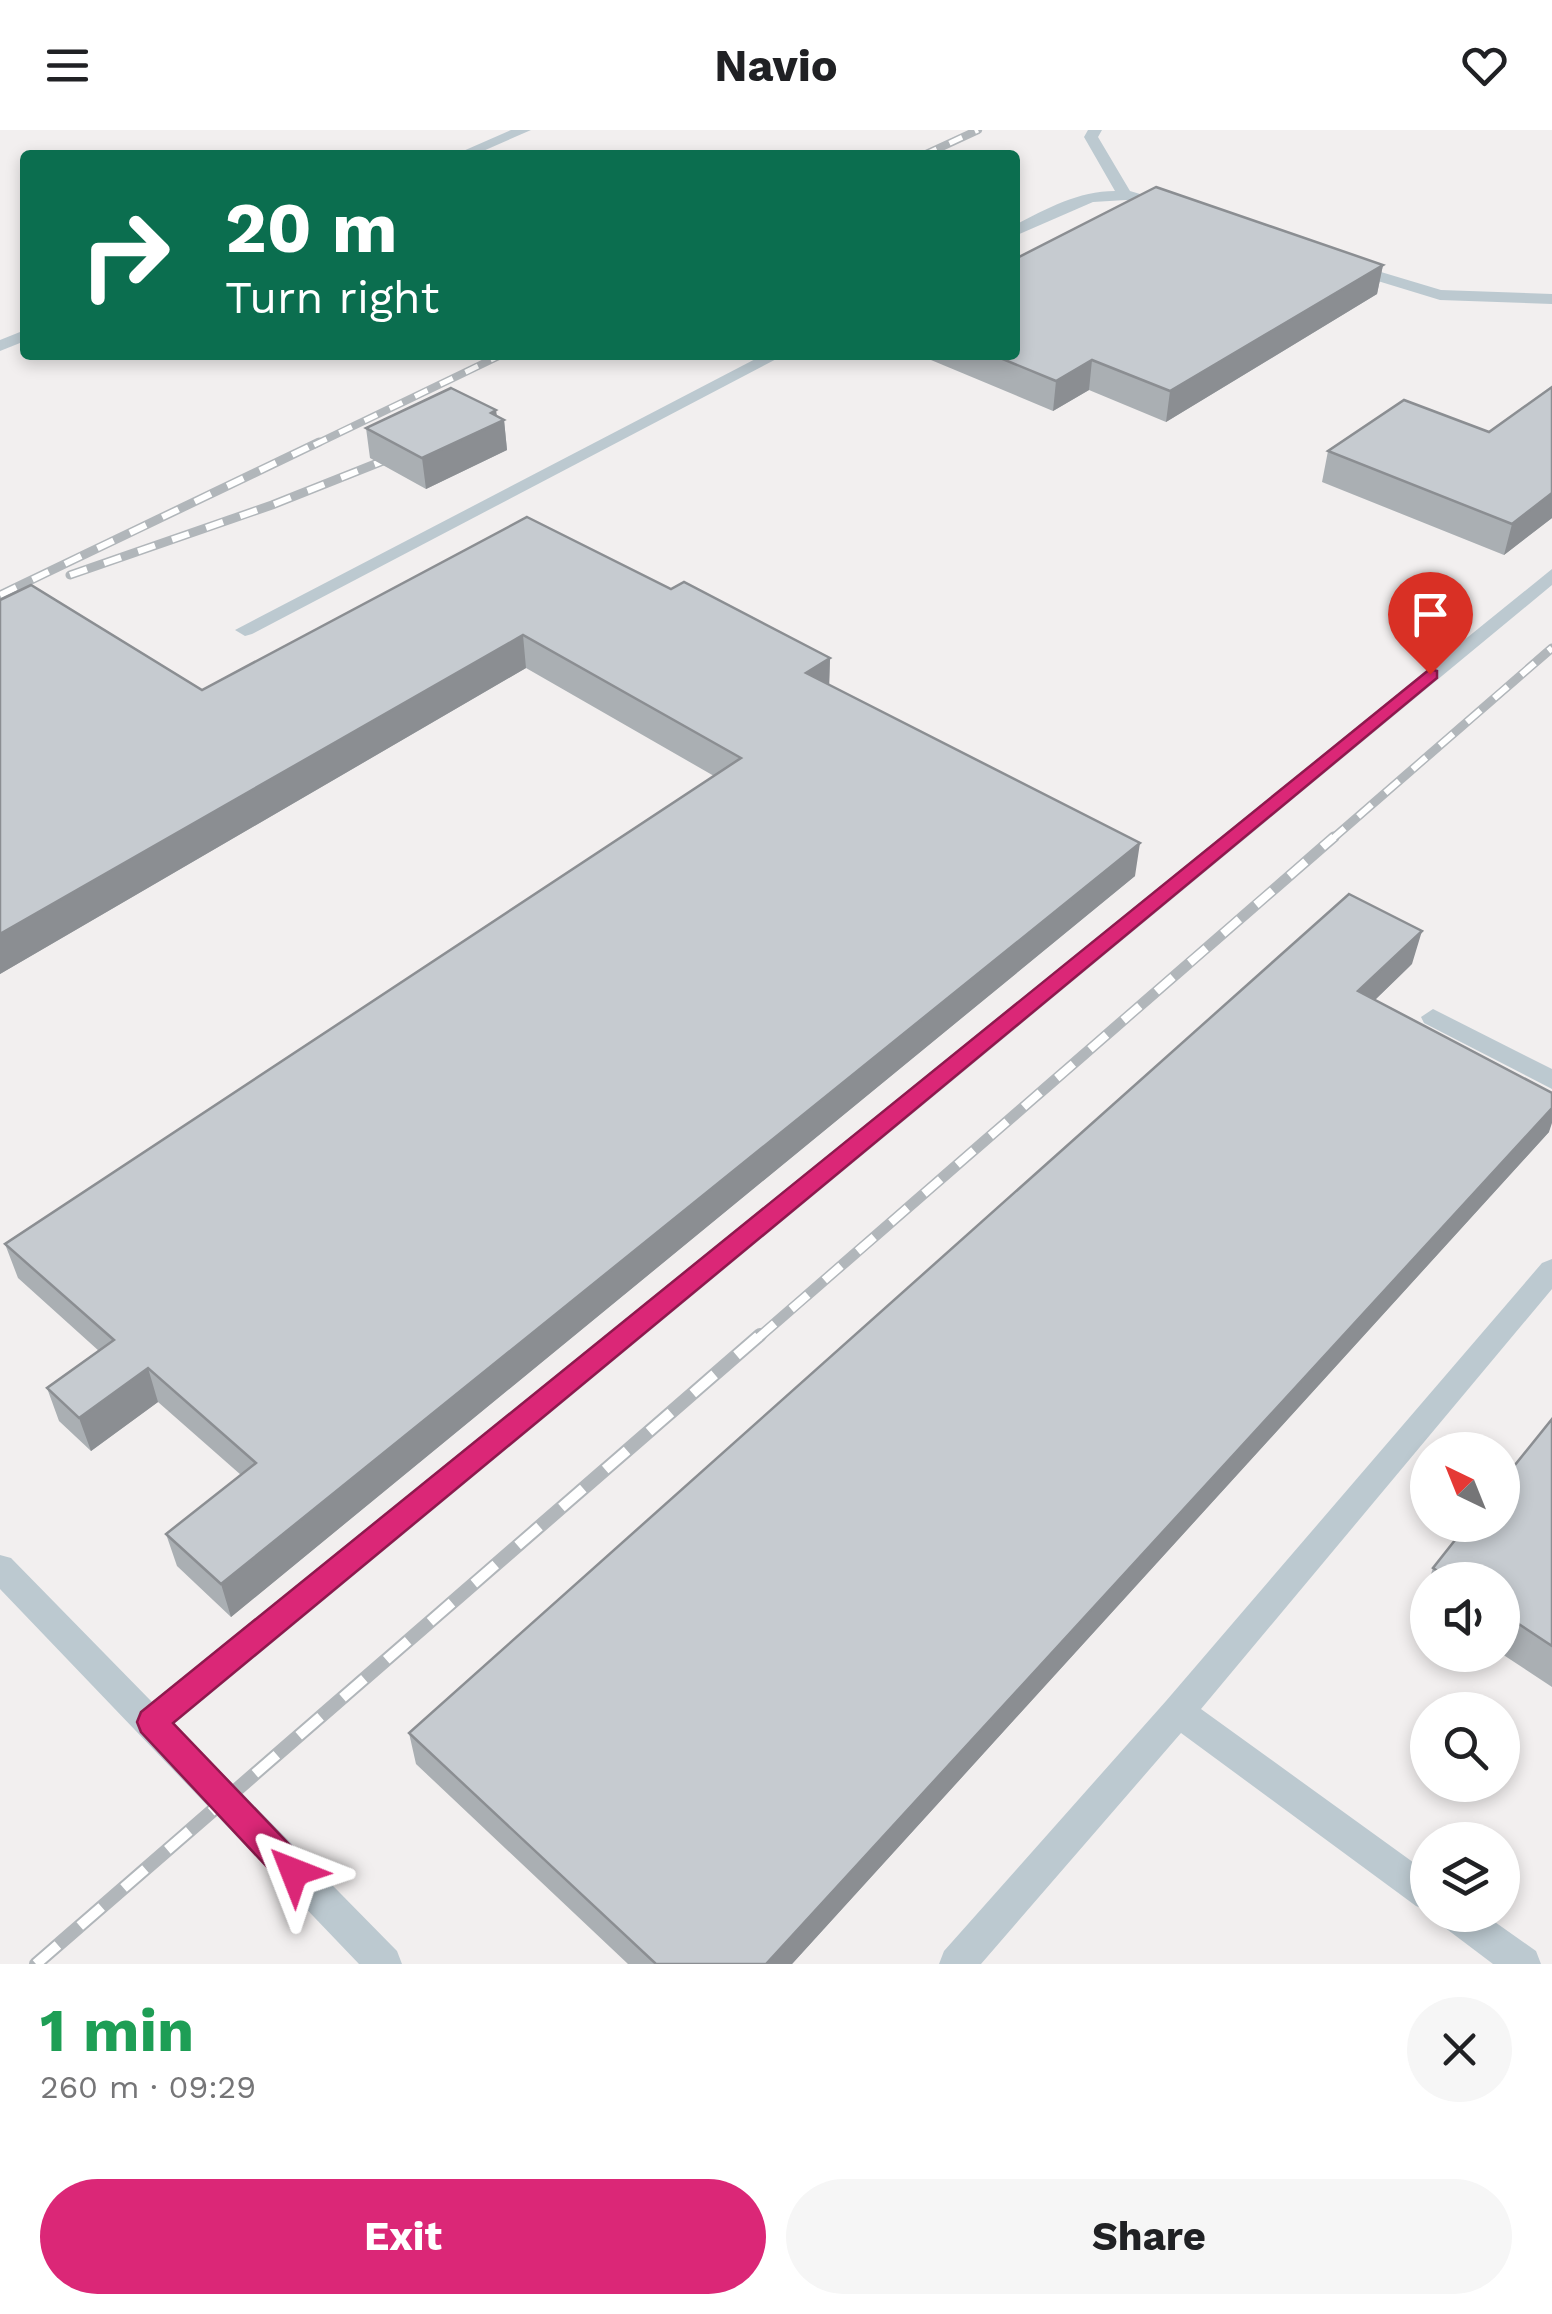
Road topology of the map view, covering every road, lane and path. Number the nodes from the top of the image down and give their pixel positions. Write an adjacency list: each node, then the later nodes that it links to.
1 (524, 130): 3 (lane)
2 (1095, 130): 4 (lane)
3 (474, 150)
4 (1123, 192): 5 (lane); 6 (lane)
5 (1193, 214)
6 (1020, 228)
7 (1336, 263): 8 (lane)
8 (1552, 299)
9 (766, 360): 11 (lane)
10 (1552, 575): 17 (lane)
11 (245, 630)
12 (1432, 1017): 13 (lane)
13 (1552, 1080)
14 (1552, 1270): 16 (lane)
15 (0, 1568): 17 (lane)
16 (1178, 1712): 18 (lane); 21 (lane)
17 (152, 1722): 20 (lane)
18 (1410, 1881)
19 (1479, 1932): 22 (lane)
20 (384, 1964)
21 (956, 1964)
22 (1523, 1964)

